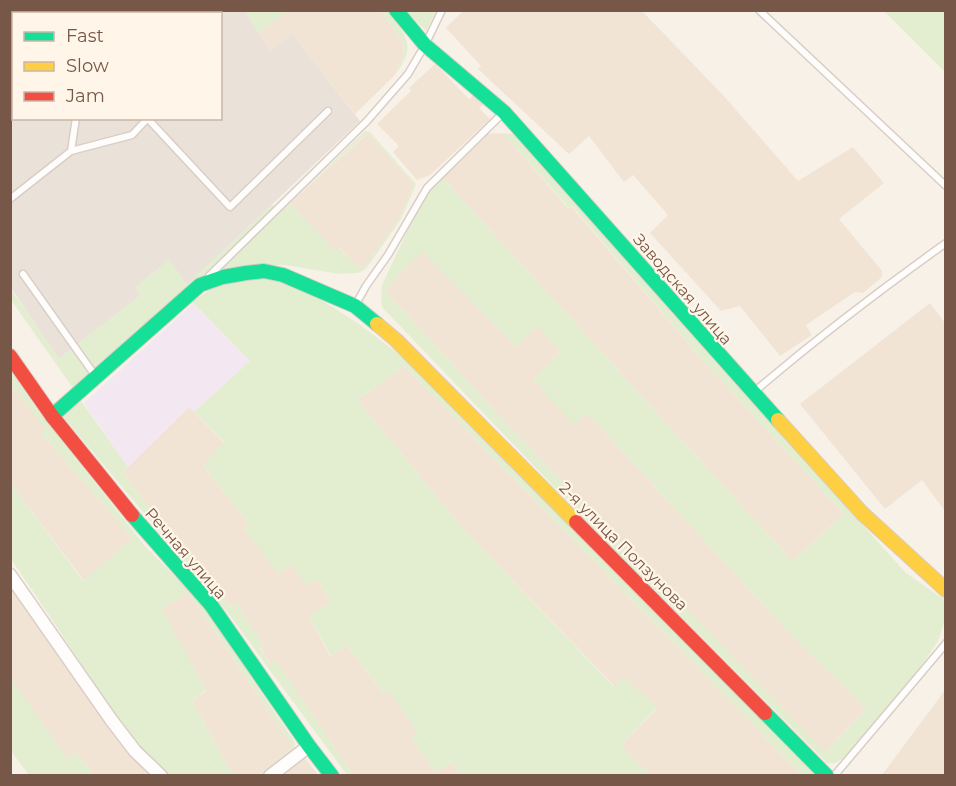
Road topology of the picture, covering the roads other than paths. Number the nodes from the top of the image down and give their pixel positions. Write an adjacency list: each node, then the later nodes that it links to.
1 (396, 10): 4 (street, Заводская улица)
2 (442, 10): 4 (lane)
3 (759, 10): 11 (lane)
4 (425, 45): 6 (street, Заводская улица); 15 (lane)
5 (328, 111): 9 (lane)
6 (504, 112): 16 (lane); 19 (street, Заводская улица)
7 (76, 120): 10 (lane)
8 (147, 120): 10 (lane)
9 (149, 120)
10 (71, 151): 12 (lane)
11 (945, 186)
12 (10, 199)
13 (945, 243): 19 (lane)
14 (23, 274): 18 (lane)
15 (200, 285): 16 (street, 2-я улица Ползунова); 18 (street)
16 (355, 306): 28 (street, 2-я улица Ползунова)
17 (10, 356): 20 (street, Речная улица)
18 (96, 377): 20 (street)
19 (753, 393): 22 (street, Заводская улица)
20 (52, 416): 24 (street, Речная улица)
21 (10, 575): 25 (street)
22 (945, 590)
23 (945, 643): 29 (lane)
24 (309, 746): 26 (street); 27 (street, Речная улица)
25 (161, 776)
26 (270, 776)
27 (332, 776)
28 (827, 776)
29 (834, 776)

